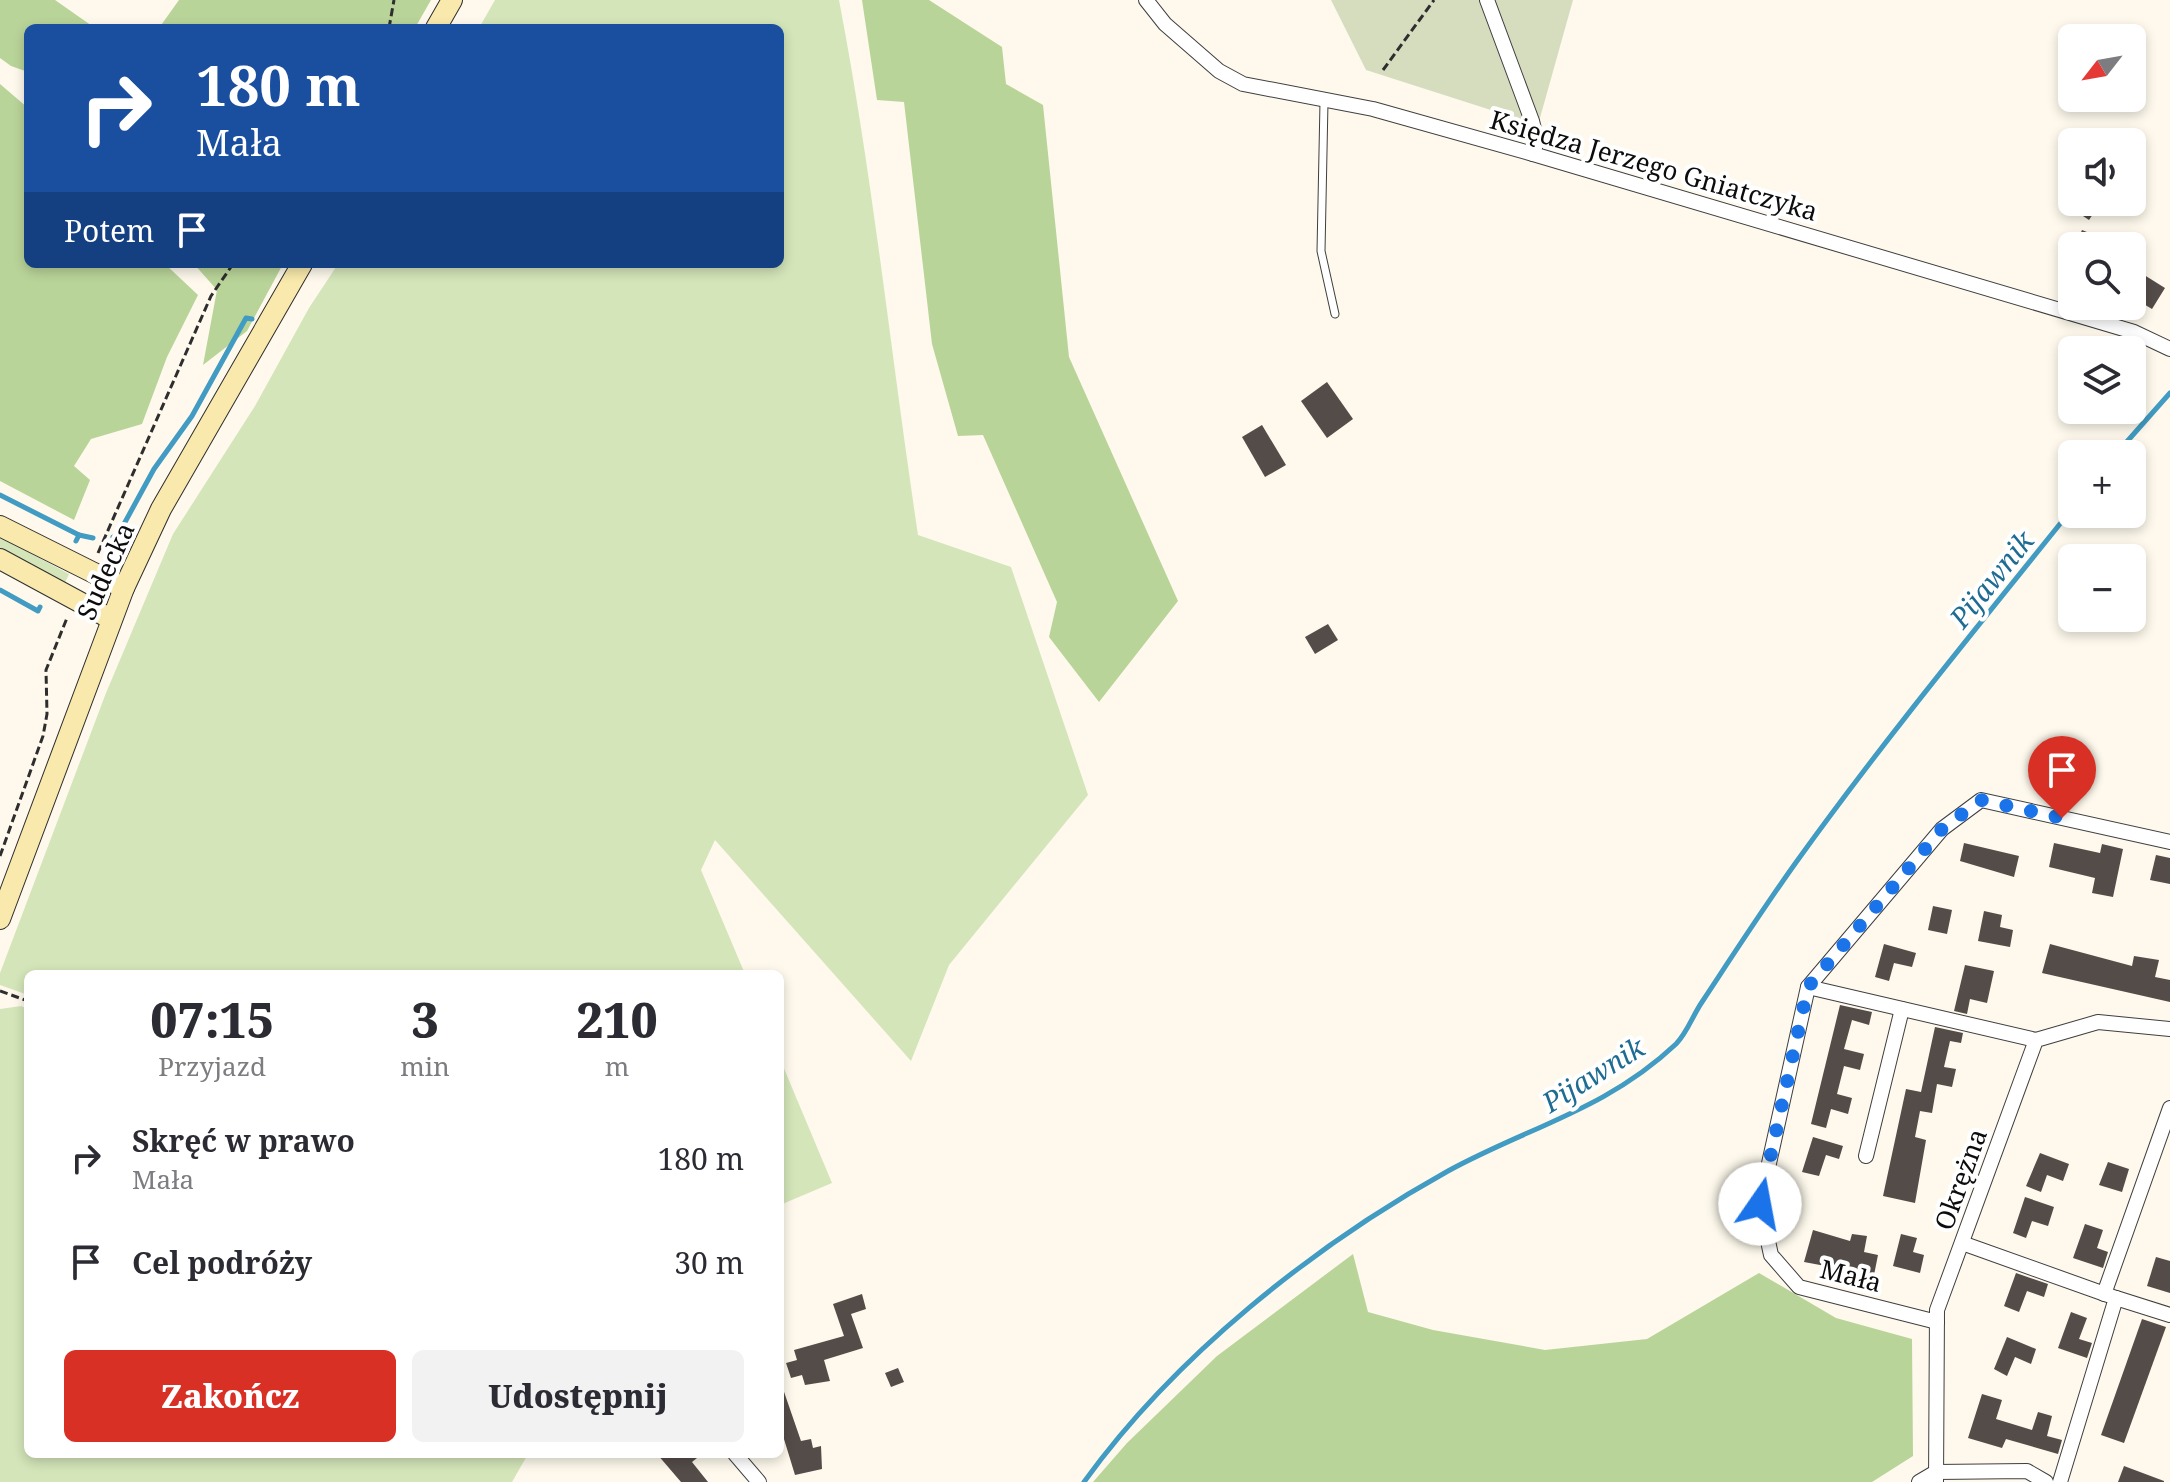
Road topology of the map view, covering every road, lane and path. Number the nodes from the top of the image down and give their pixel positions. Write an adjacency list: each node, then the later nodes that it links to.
1 (394, 0): 6 (path)
2 (452, 0): 7 (main road)
3 (1146, 0): 9 (street, Księdza Jerzego Gniatczyka)
4 (1434, 0): 8 (path)
5 (1487, 0): 10 (street)
6 (390, 24)
7 (438, 24)
8 (1383, 70)
9 (1324, 102): 10 (street, Księdza Jerzego Gniatczyka); 13 (lane)
10 (1533, 154): 14 (street, Księdza Jerzego Gniatczyka)
11 (230, 268): 16 (path)
12 (300, 268): 18 (main road, Sudecka)
13 (1335, 314)
14 (2170, 349)
15 (0, 526): 18 (main road)
16 (96, 558)
17 (0, 559): 20 (main road)
18 (124, 588): 20 (main road, Sudecka)
19 (71, 609): 22 (path)
20 (111, 619): 23 (main road, Sudecka)
21 (2170, 842): 24 (street, Mała)
22 (0, 856)
23 (1, 912)
24 (1808, 987): 27 (street); 35 (street, Mała)
25 (0, 991): 26 (path)
26 (24, 1000)
27 (1902, 1009): 29 (street); 31 (street)
28 (2170, 1029): 29 (street)
29 (2036, 1040): 32 (street, Okrężna)
30 (2170, 1108): 33 (street)
31 (1866, 1156)
32 (1962, 1243): 33 (street); 35 (street, Okrężna)
33 (2110, 1296): 34 (street); 41 (street)
34 (2170, 1315)
35 (1937, 1322): 37 (street, Okrężna)
36 (738, 1458): 38 (street)
37 (1936, 1477): 39 (street); 40 (street)
38 (759, 1482)
39 (1919, 1482)
40 (2046, 1482)
41 (2060, 1482)

